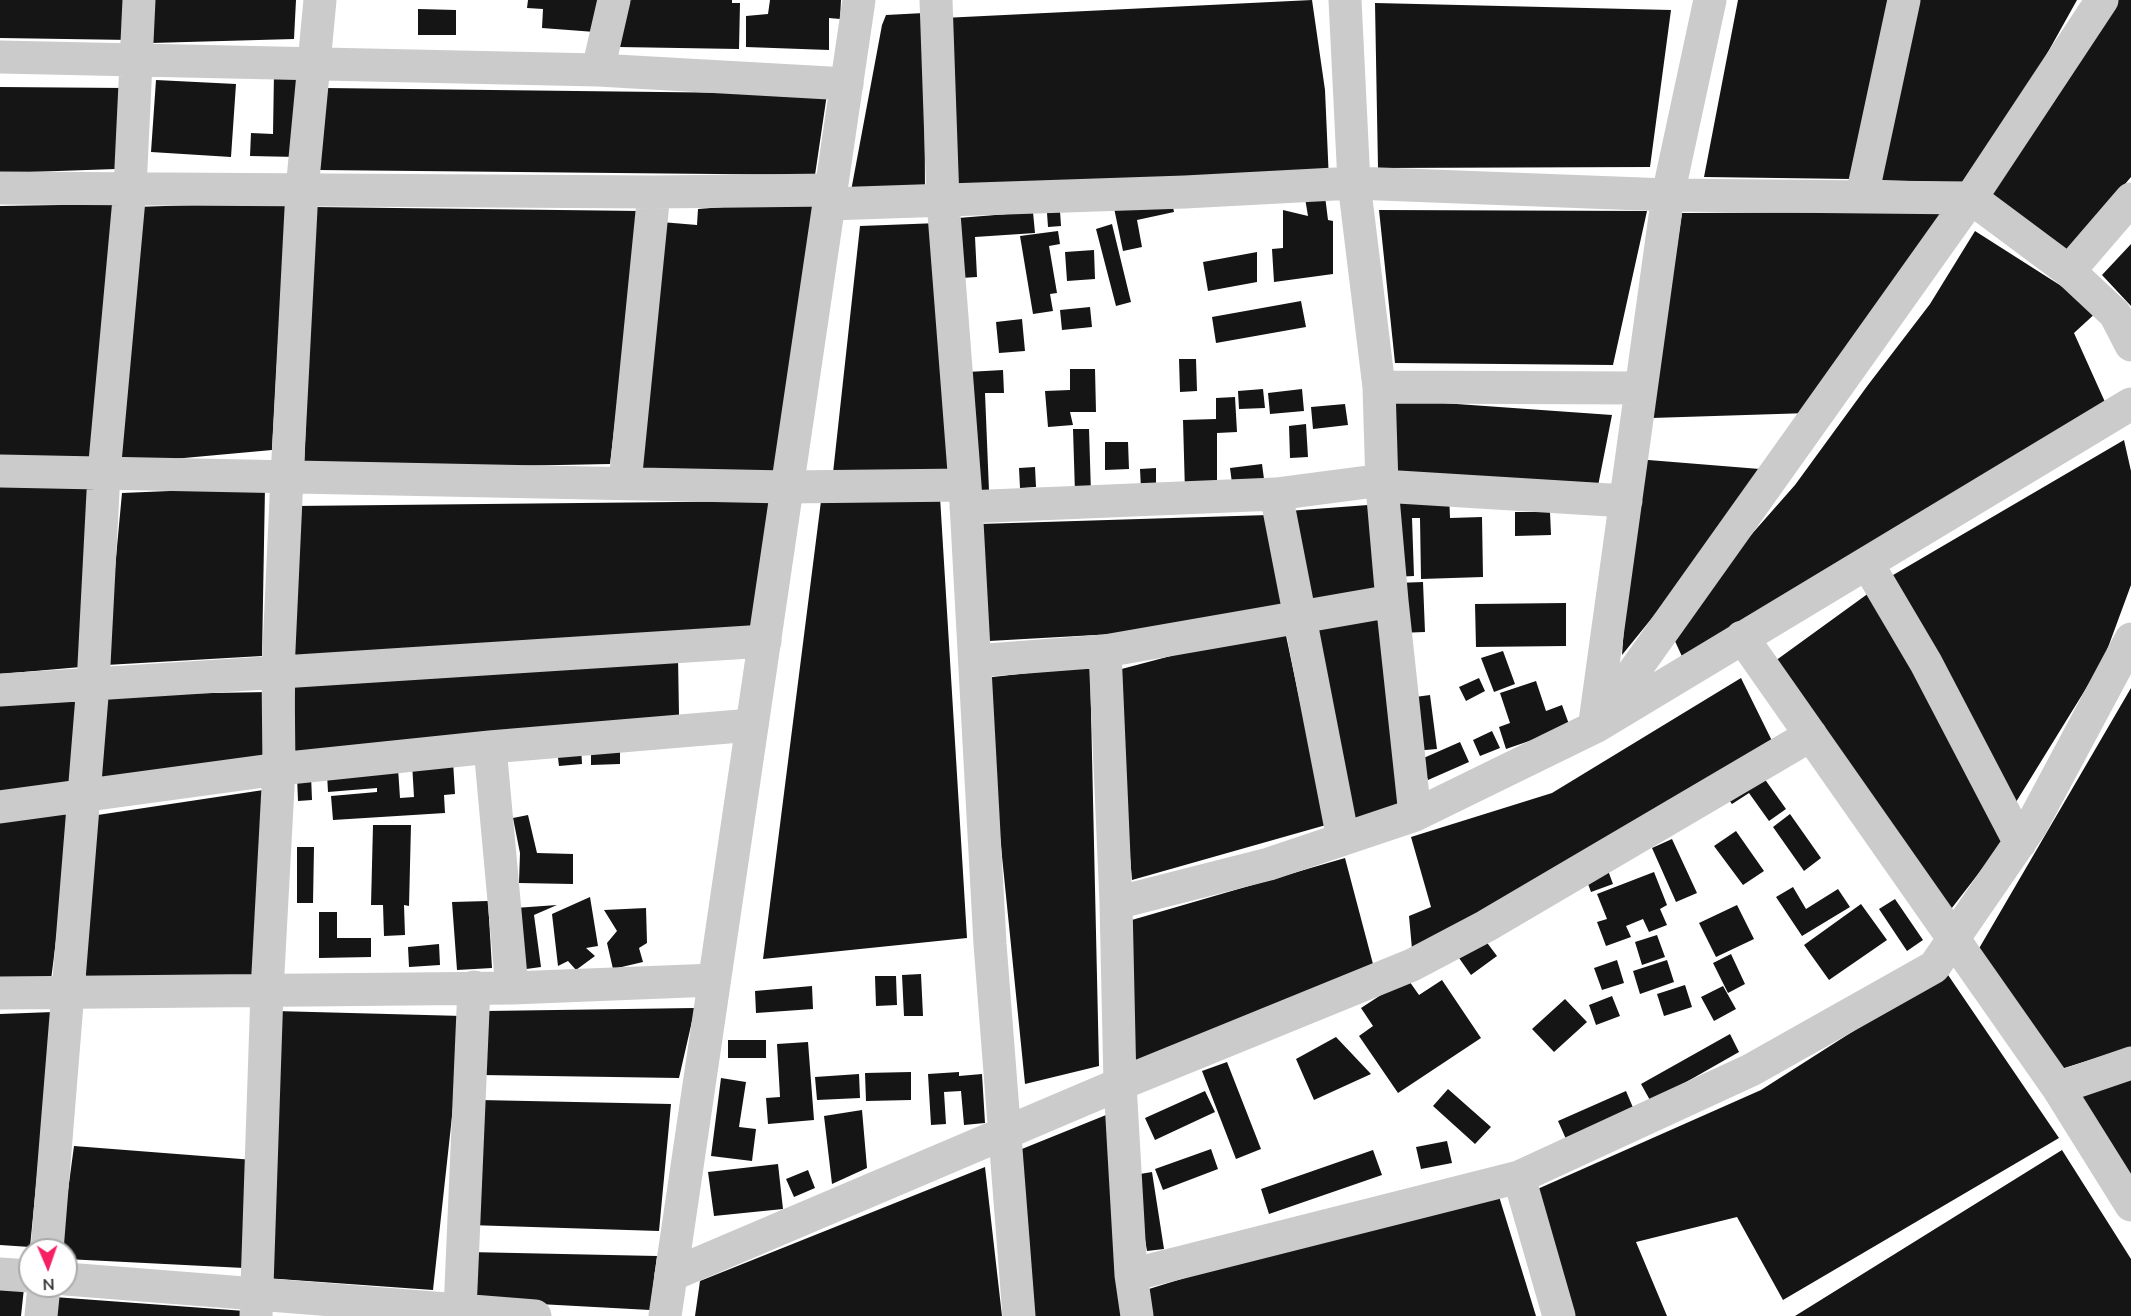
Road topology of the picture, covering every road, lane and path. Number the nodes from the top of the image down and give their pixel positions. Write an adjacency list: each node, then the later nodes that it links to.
1 (139, 0): 11 (street)
2 (320, 0): 12 (street)
3 (614, 0): 13 (street)
4 (859, 0): 14 (street)
5 (936, 0): 25 (street)
6 (1344, 0): 15 (street)
7 (1710, 0): 20 (street)
8 (1904, 0): 21 (street)
9 (2102, 0): 23 (street)
10 (0, 57): 11 (street)
11 (136, 60): 12 (street); 17 (street)
12 (315, 65): 13 (street); 18 (street)
13 (598, 70): 14 (street)
14 (847, 84): 22 (street)
15 (1354, 183): 20 (street); 25 (street); 28 (street)
16 (0, 188): 17 (street)
17 (130, 188): 18 (street); 32 (street)
18 (302, 190): 19 (street); 33 (street)
19 (654, 192): 22 (street); 34 (street)
20 (1668, 195): 21 (street); 29 (street)
21 (1862, 196): 23 (street)
22 (830, 197): 25 (street); 36 (street)
23 (1971, 198): 26 (street); 52 (street)
24 (2131, 199): 26 (street)
25 (944, 201): 38 (street)
26 (2069, 271): 27 (street)
27 (2131, 345)
28 (1379, 387): 29 (street); 35 (street)
29 (1641, 388): 39 (street)
30 (2131, 404): 40 (street)
31 (0, 471): 32 (street)
32 (104, 473): 33 (street); 49 (street)
33 (286, 477): 34 (street); 48 (street)
34 (625, 483): 36 (street)
35 (1382, 483): 37 (street); 39 (street); 41 (street)
36 (787, 487): 38 (street); 45 (street)
37 (1276, 494): 38 (street); 42 (street)
38 (965, 496): 47 (street)
39 (1626, 501): 52 (street)
40 (1867, 562): 43 (street); 60 (street)
41 (1392, 602): 42 (street); 58 (street)
42 (1300, 616): 46 (street); 59 (street)
43 (1742, 637): 52 (street); 53 (street)
44 (2131, 639): 60 (street)
45 (765, 641): 48 (street); 51 (street)
46 (1105, 651): 47 (street); 61 (street)
47 (975, 661): 72 (street)
48 (278, 671): 49 (street); 55 (street)
49 (93, 684): 50 (street); 56 (street)
50 (0, 690)
51 (752, 725): 54 (street); 63 (street)
52 (1594, 727): 58 (street)
53 (1811, 735): 62 (street); 70 (street)
54 (490, 747): 55 (street); 65 (street)
55 (279, 769): 56 (street); 67 (street)
56 (83, 797): 57 (street); 66 (street)
57 (0, 807)
58 (1415, 814): 59 (street)
59 (1343, 839): 61 (street)
60 (2020, 843): 62 (street)
61 (1116, 903): 70 (street)
62 (1954, 940): 71 (street); 73 (street)
63 (714, 980): 65 (street); 78 (street)
64 (474, 987): 65 (street); 67 (street); 83 (street)
65 (512, 988)
66 (69, 991): 67 (street); 68 (street); 75 (street)
67 (267, 991): 82 (street)
68 (0, 993)
69 (2131, 1063): 71 (street)
70 (1120, 1084): 72 (street); 79 (street)
71 (2058, 1088): 74 (street)
72 (1005, 1132): 78 (street); 87 (street)
73 (1519, 1178): 79 (street); 89 (street)
74 (2131, 1205)
75 (48, 1238)
76 (0, 1274): 77 (street)
77 (18, 1275)
78 (670, 1275): 86 (street)
79 (1131, 1275): 88 (street)
80 (78, 1280): 82 (street)
81 (43, 1298): 84 (street)
82 (256, 1305): 83 (street)
83 (460, 1311): 85 (street)
84 (41, 1316)
85 (535, 1316)
86 (664, 1316)
87 (1019, 1316)
88 (1137, 1316)
89 (1559, 1316)

